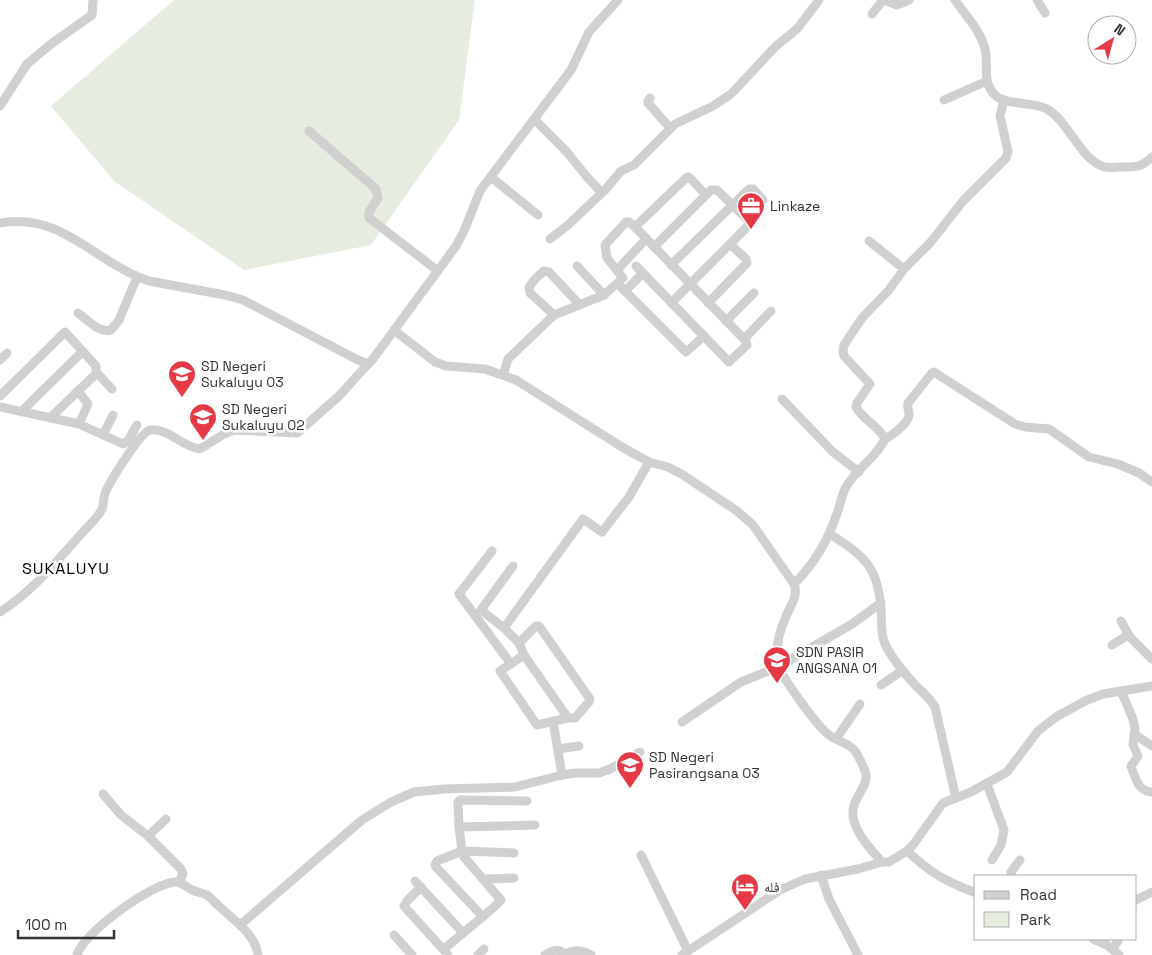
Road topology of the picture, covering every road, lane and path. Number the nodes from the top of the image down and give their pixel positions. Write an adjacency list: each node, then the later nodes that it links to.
1 (93, 0): 14 (street)
2 (618, 0): 15 (street)
3 (819, 0): 16 (street)
4 (884, 0): 5 (street); 9 (street)
5 (908, 0)
6 (955, 0): 10 (street)
7 (1037, 0): 8 (street)
8 (1045, 13)
9 (872, 14)
10 (987, 81): 12 (street); 13 (street)
11 (650, 98): 16 (street)
12 (944, 100)
13 (1004, 100): 18 (street); 35 (street)
14 (0, 106)
15 (534, 119): 19 (street); 20 (street)
16 (670, 128): 20 (street)
17 (309, 131): 37 (street)
18 (1152, 157)
19 (491, 177): 24 (street); 37 (street)
20 (602, 192): 27 (street)
21 (706, 195): 23 (street); 26 (street); 31 (street)
22 (763, 200): 23 (street)
23 (732, 205): 30 (street); 32 (street)
24 (538, 215)
25 (0, 223): 39 (street)
26 (635, 227): 28 (street); 36 (street)
27 (550, 238)
28 (646, 239): 31 (street); 36 (street)
29 (869, 241): 35 (street)
30 (730, 244): 41 (street); 45 (street)
31 (654, 247): 32 (street)
32 (672, 265): 41 (street)
33 (577, 266): 44 (street)
34 (636, 266): 38 (street)
35 (904, 269): 70 (street)
36 (617, 270): 40 (street)
37 (438, 271): 52 (street)
38 (643, 273): 42 (street); 46 (street)
39 (137, 277): 49 (street); 56 (street)
40 (618, 284): 42 (street); 44 (street)
41 (690, 284): 45 (street); 46 (street)
42 (625, 291): 53 (street)
43 (754, 293): 51 (street)
44 (604, 295): 47 (street)
45 (708, 302): 51 (street)
46 (672, 303): 53 (street)
47 (580, 305): 50 (street); 50 (street)
48 (771, 311): 54 (street)
49 (78, 313)
50 (554, 315): 58 (street)
51 (726, 321): 54 (street)
52 (394, 330): 56 (street); 58 (street)
53 (704, 336): 54 (street)
54 (744, 339)
55 (84, 351): 57 (street); 61 (street); 64 (street)
56 (368, 364): 81 (street)
57 (96, 374): 59 (street); 60 (street)
58 (503, 375): 71 (street)
59 (112, 389)
60 (78, 391): 66 (street); 67 (street)
61 (0, 396)
62 (782, 399): 72 (street)
63 (0, 407): 64 (street)
64 (22, 411): 66 (street)
65 (113, 415): 69 (street)
66 (50, 418): 67 (street)
67 (79, 424): 69 (street)
68 (136, 426): 69 (street)
69 (103, 435)
70 (885, 439): 72 (street); 73 (street)
71 (649, 462): 77 (street); 83 (street)
72 (859, 472): 74 (street)
73 (1152, 482)
74 (830, 534): 77 (street); 78 (street)
75 (492, 551): 79 (street)
76 (513, 566): 80 (street)
77 (794, 584): 90 (street)
78 (880, 603): 90 (street); 91 (street)
79 (469, 608): 80 (street); 89 (street)
80 (481, 610): 83 (street)
81 (0, 612)
82 (1121, 621): 84 (street)
83 (504, 628): 85 (street)
84 (1128, 635): 86 (street); 88 (street)
85 (519, 643): 87 (street); 96 (street)
86 (1112, 644)
87 (524, 655): 89 (street); 96 (street)
88 (1152, 659)
89 (511, 664): 97 (street)
90 (778, 667): 98 (street); 100 (street)
91 (903, 670): 92 (street); 109 (street)
92 (881, 685)
93 (1152, 686): 94 (street)
94 (1121, 691): 99 (street); 106 (street)
95 (860, 704): 100 (street)
96 (568, 718): 97 (street)
97 (553, 722): 103 (street)
98 (682, 722)
99 (1134, 734): 102 (street); 107 (street)
100 (836, 739): 121 (street)
101 (579, 746): 103 (street)
102 (1152, 746)
103 (558, 749): 105 (street)
104 (640, 752): 105 (street)
105 (562, 775): 131 (street)
106 (987, 784): 109 (street); 119 (street)
107 (1152, 792)
108 (103, 794): 114 (street)
109 (956, 798): 117 (street)
110 (528, 801): 113 (street)
111 (166, 819): 114 (street)
112 (535, 826): 113 (street)
113 (458, 827): 115 (street)
114 (148, 836): 126 (street)
115 (462, 851): 116 (street); 125 (street); 130 (street)
116 (514, 852)
117 (907, 852): 121 (street); 127 (street)
118 (641, 855): 137 (street)
119 (992, 860)
120 (1020, 860): 123 (street)
121 (882, 862): 122 (street)
122 (821, 875): 137 (street); 144 (street)
123 (1012, 875)
124 (514, 878): 125 (street)
125 (484, 879): 130 (street)
126 (179, 882): 131 (street); 139 (street)
127 (974, 892)
128 (1152, 892): 129 (street)
129 (1137, 900)
130 (484, 917): 132 (street)
131 (240, 925): 140 (street)
132 (463, 933): 135 (street); 135 (street)
133 (394, 935): 141 (street)
134 (1095, 940): 136 (street)
135 (446, 952)
136 (1116, 952)
137 (685, 953)
138 (565, 954): 142 (street); 143 (street)
139 (77, 955)
140 (258, 955)
141 (412, 955)
142 (545, 955)
143 (591, 955)
144 (858, 955)

